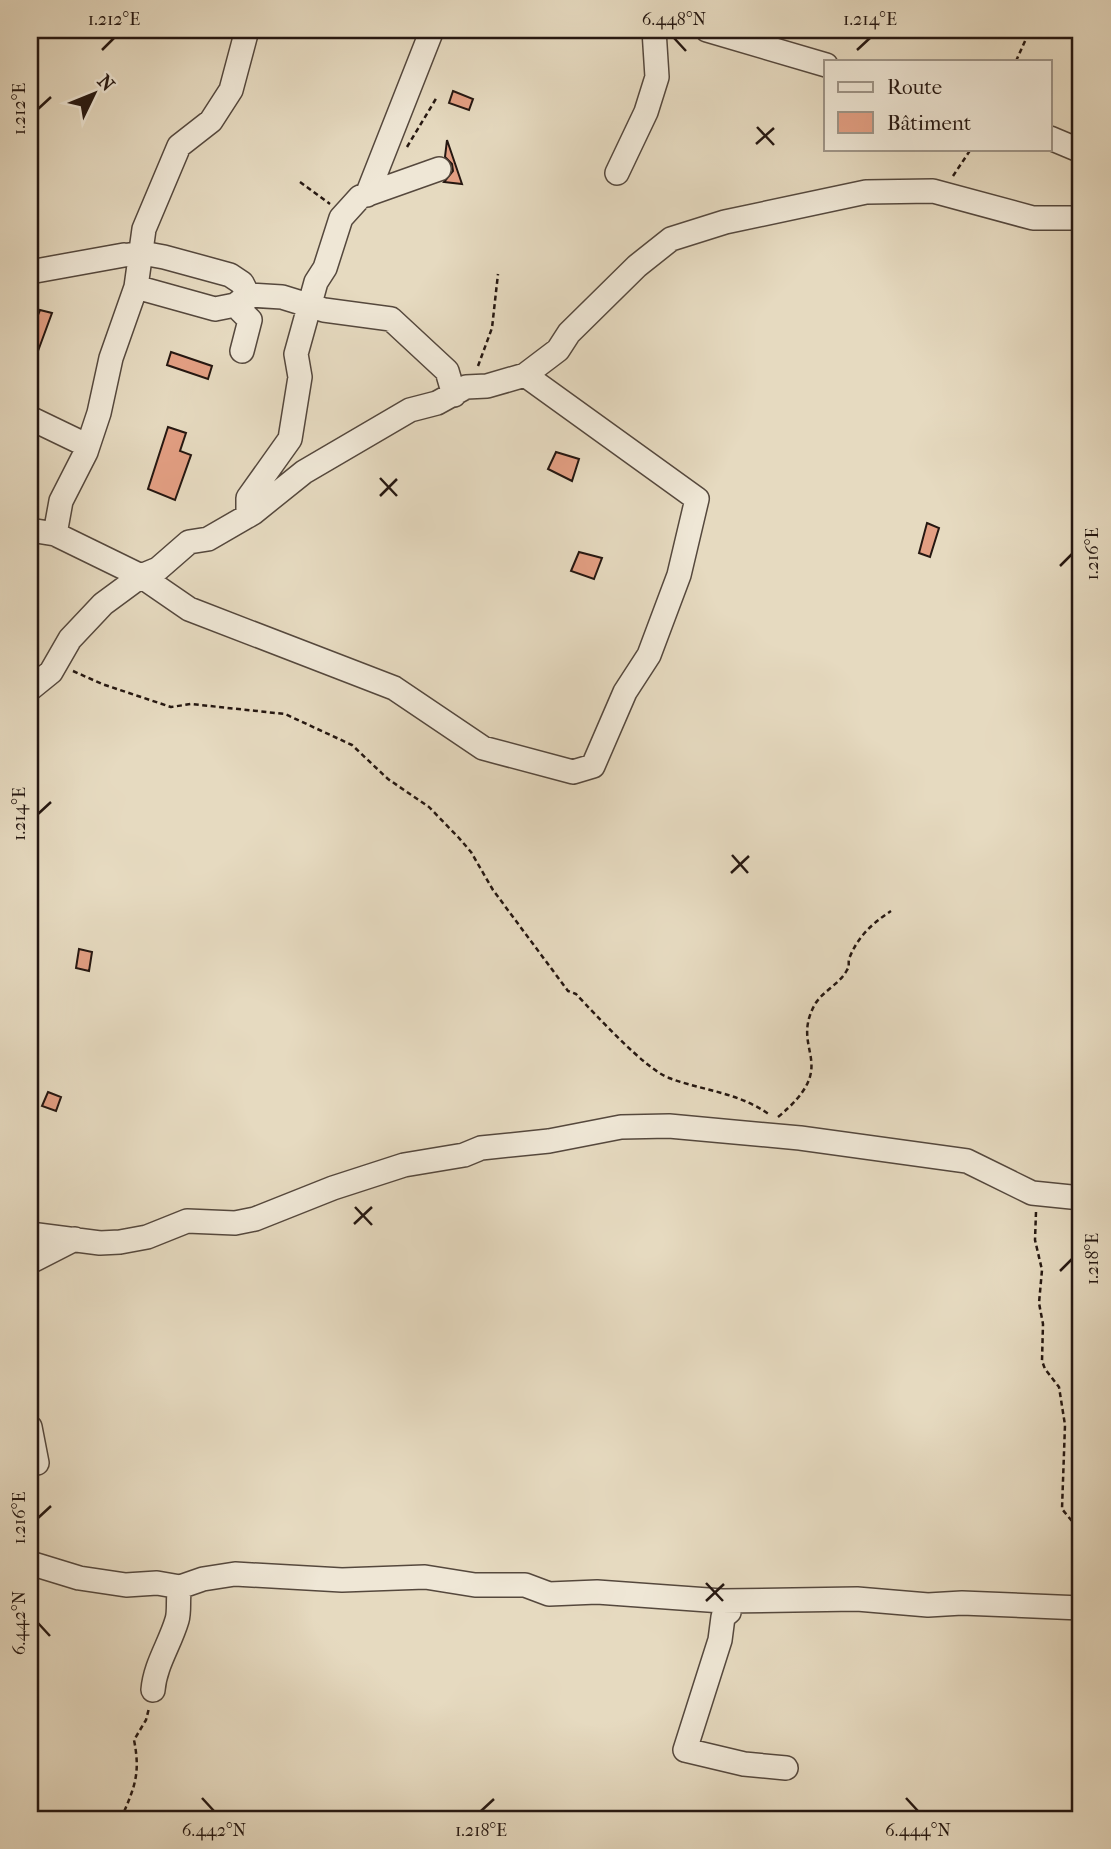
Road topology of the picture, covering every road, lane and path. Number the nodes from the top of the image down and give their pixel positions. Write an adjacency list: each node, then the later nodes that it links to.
1 (247, 30): 18 (street)
2 (432, 30): 15 (street)
3 (654, 30): 12 (street)
4 (706, 30): 7 (street)
5 (1030, 30): 6 (path)
6 (1016, 60)
7 (824, 64)
8 (1052, 139): 10 (street)
9 (970, 150): 14 (path)
10 (1081, 151)
11 (439, 169): 15 (street)
12 (617, 173)
13 (300, 182): 16 (path)
14 (933, 191): 17 (street); 24 (street)
15 (367, 195): 16 (street)
16 (341, 218): 22 (street)
17 (1081, 218)
18 (135, 266): 19 (street); 21 (street); 21 (street); 27 (street)
19 (30, 272)
20 (498, 274): 25 (path)
21 (248, 295): 22 (street); 23 (street)
22 (301, 303): 25 (street); 28 (street)
23 (242, 351)
24 (525, 375): 25 (street); 31 (street)
25 (460, 391): 28 (street)
26 (30, 418): 27 (street)
27 (86, 452): 30 (street)
28 (248, 516): 31 (street)
29 (30, 530): 30 (street)
30 (55, 534): 31 (street)
31 (141, 576): 32 (street)
32 (58, 662): 33 (street); 35 (path)
33 (30, 689)
34 (891, 911): 35 (path)
35 (776, 1119): 36 (path)
36 (800, 1138): 37 (street); 40 (street)
37 (1032, 1193): 38 (street); 44 (path)
38 (1081, 1198)
39 (30, 1234): 40 (street)
40 (75, 1239): 41 (street)
41 (30, 1262)
42 (30, 1427): 43 (street)
43 (30, 1464)
44 (1081, 1532)
45 (30, 1563): 46 (street)
46 (180, 1587): 47 (street); 49 (street)
47 (728, 1601): 48 (street); 50 (street)
48 (1081, 1608)
49 (153, 1690): 51 (path)
50 (786, 1768)
51 (121, 1819)

